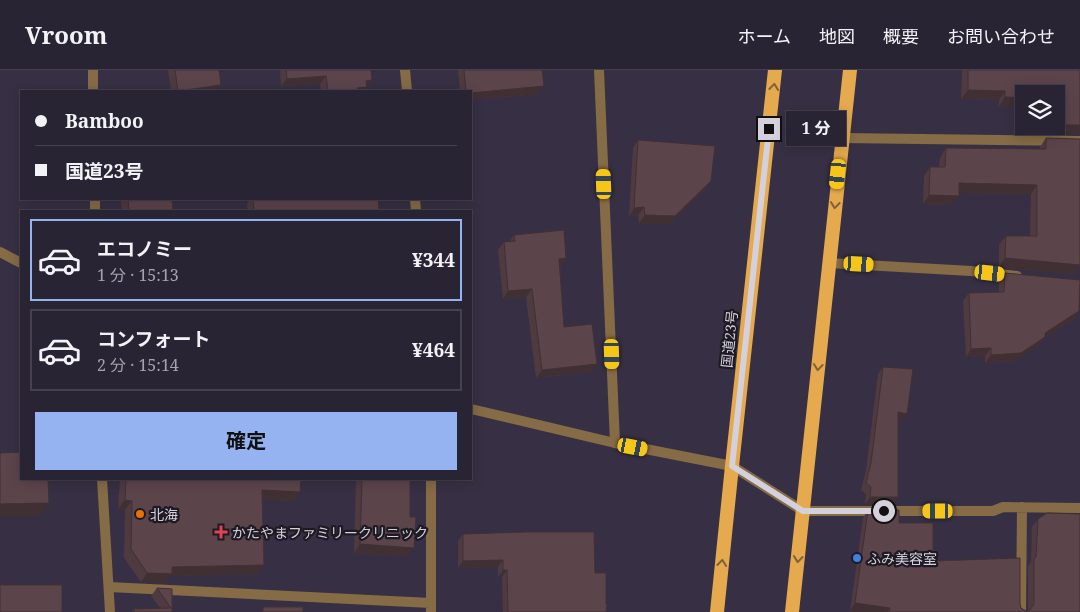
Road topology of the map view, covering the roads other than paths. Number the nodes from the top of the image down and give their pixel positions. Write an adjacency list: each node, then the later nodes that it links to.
1 (93, 70): 6 (street)
2 (405, 70): 7 (street)
3 (599, 70): 15 (street)
4 (776, 70): 16 (highway, 国道23号, one-way to 4)
5 (850, 70): 8 (highway)
6 (93, 90)
7 (407, 90)
8 (842, 138): 9 (street); 12 (highway, one-way to 12)
9 (1080, 141)
10 (0, 252): 11 (street)
11 (20, 262)
12 (829, 263): 13 (street); 21 (highway, one-way to 21)
13 (1031, 277)
14 (472, 409): 15 (street)
15 (615, 443): 16 (street)
16 (732, 466): 21 (street); 25 (highway, 国道23号, one-way to 16)
17 (102, 480): 22 (street)
18 (431, 480): 23 (street)
19 (1022, 507): 20 (street); 21 (street); 27 (street)
20 (1080, 508)
21 (803, 511): 26 (highway, one-way to 26)
22 (108, 586): 23 (street); 24 (street)
23 (431, 607)
24 (110, 612)
25 (717, 612)
26 (792, 612)
27 (1021, 612)

